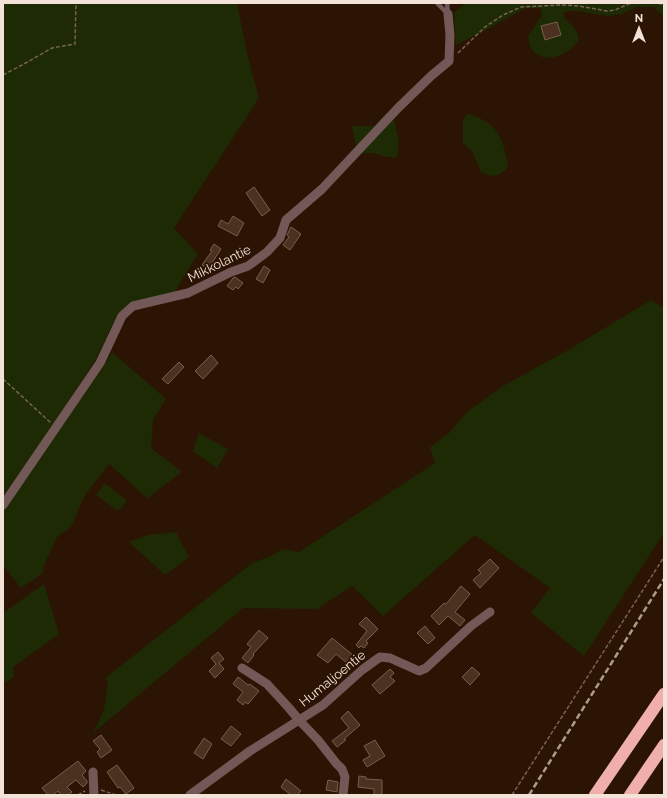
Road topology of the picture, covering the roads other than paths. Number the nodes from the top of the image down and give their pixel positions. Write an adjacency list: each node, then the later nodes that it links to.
1 (436, 3): 3 (lane)
2 (447, 3): 3 (lane)
3 (448, 14): 4 (street, Mikkolantie)
4 (3, 505)
5 (490, 612): 8 (street, Humaljoentie)
6 (242, 668): 8 (street)
7 (664, 694): 14 (highway)
8 (299, 720): 12 (street, Humaljoentie); 13 (street)
9 (664, 745): 15 (highway)
10 (93, 772): 11 (street)
11 (94, 795)
12 (190, 795)
13 (343, 795)
14 (595, 795)
15 (630, 795)

